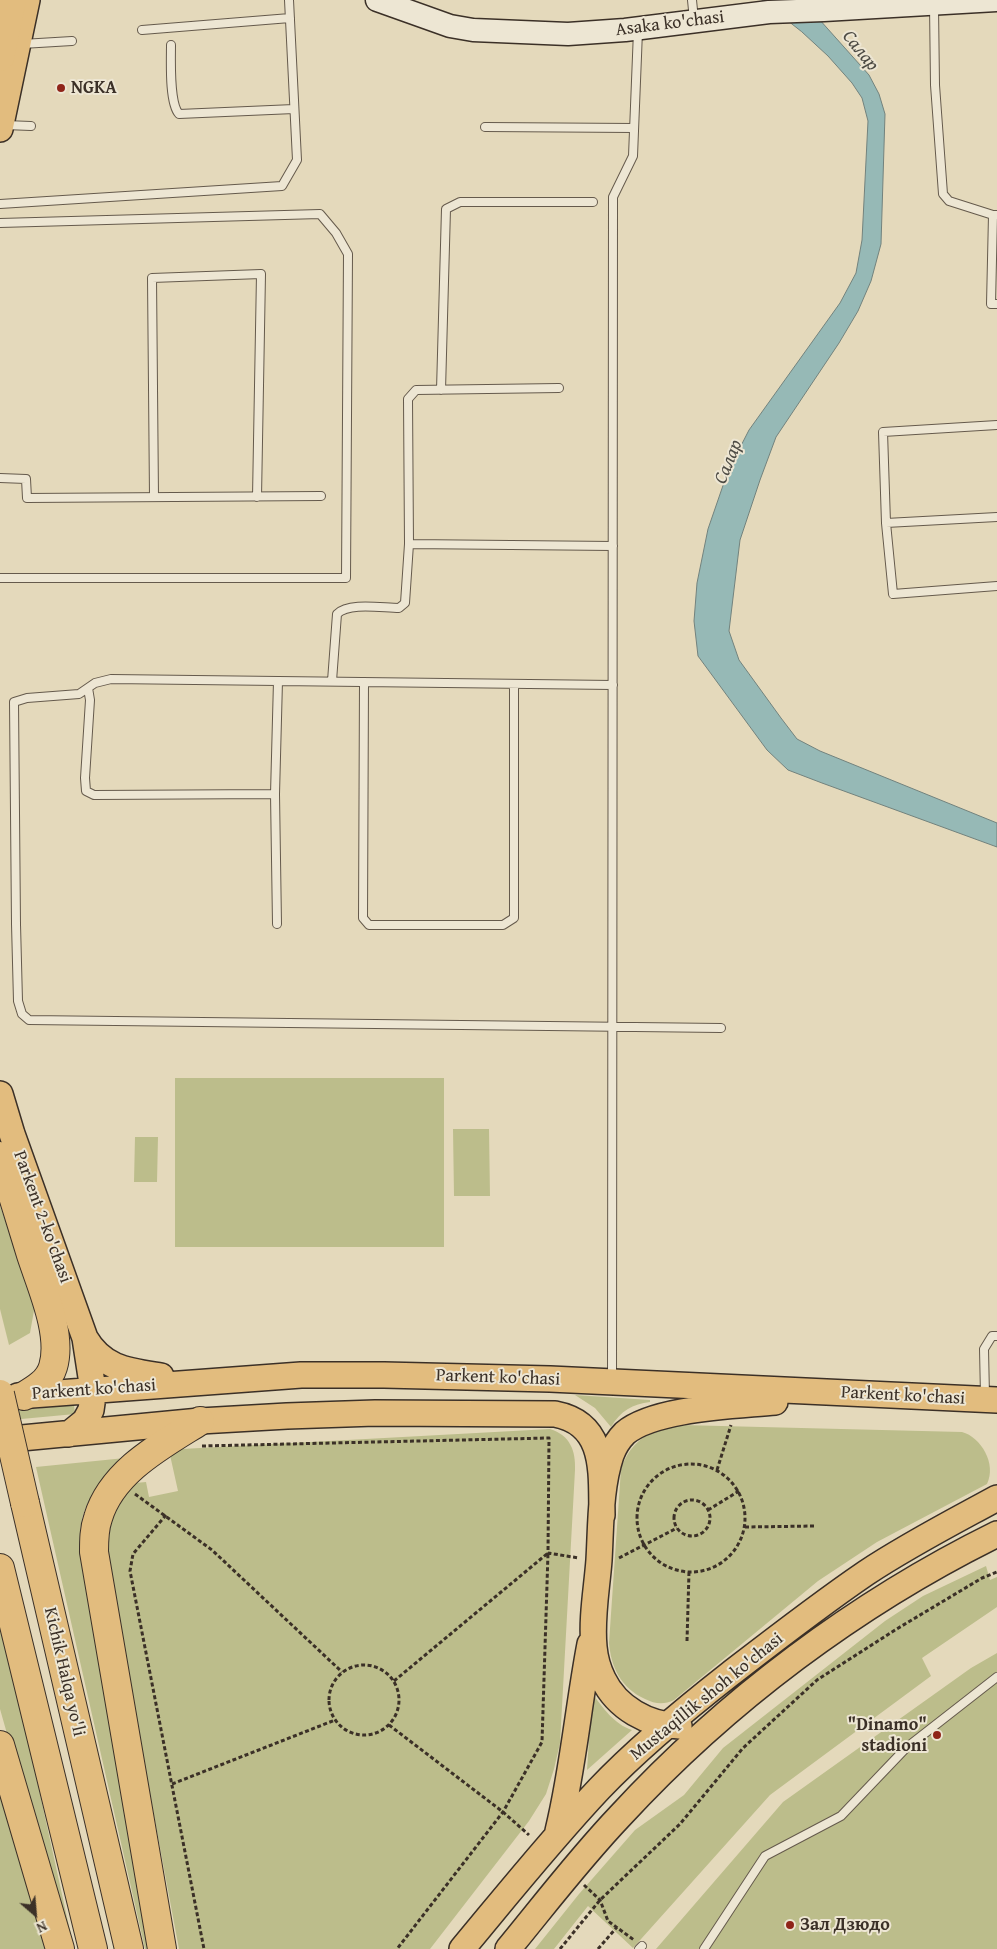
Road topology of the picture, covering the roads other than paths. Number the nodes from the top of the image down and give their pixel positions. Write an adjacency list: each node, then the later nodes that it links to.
1 (12, 0): 13 (highway)
2 (27, 0): 13 (main road)
3 (290, 0): 8 (lane)
4 (377, 0): 9 (street, Asaka ko'chasi)
5 (997, 0): 6 (street, Asaka ko'chasi)
6 (934, 4): 7 (street, Asaka ko'chasi); 21 (lane)
7 (693, 11): 9 (street, Asaka ko'chasi)
8 (290, 18): 10 (lane); 14 (lane)
9 (638, 29): 18 (lane)
10 (142, 30)
11 (72, 41): 13 (lane)
12 (171, 45): 14 (lane)
13 (9, 50): 16 (main road)
14 (294, 109): 20 (lane)
15 (31, 126): 16 (lane)
16 (0, 127)
17 (485, 127): 18 (lane)
18 (634, 128): 34 (lane)
19 (593, 202): 25 (lane)
20 (0, 204)
21 (995, 215): 23 (lane)
22 (0, 223): 35 (lane)
23 (997, 304)
24 (559, 388): 25 (lane)
25 (442, 390): 33 (lane)
26 (997, 425): 32 (lane)
27 (0, 478): 29 (lane)
28 (321, 496): 30 (lane)
29 (154, 497): 30 (lane); 30 (lane)
30 (257, 497)
31 (997, 517): 32 (lane)
32 (886, 523): 36 (lane)
33 (409, 544): 34 (lane); 38 (lane)
34 (613, 546): 41 (lane)
35 (0, 578)
36 (997, 586)
37 (278, 681): 38 (lane); 42 (lane); 43 (lane)
38 (332, 681): 39 (lane)
39 (364, 682): 40 (lane); 40 (lane)
40 (514, 684): 41 (lane)
41 (613, 685): 51 (lane)
42 (88, 688): 43 (lane); 45 (lane)
43 (275, 794): 44 (lane)
44 (277, 924)
45 (721, 1028)
46 (0, 1094): 49 (main road, Parkent 2-ko'chasi)
47 (0, 1156): 54 (highway)
48 (997, 1336): 55 (lane)
49 (85, 1338): 50 (main road, Parkent 2-ko'chasi); 52 (main road, Parkent 2-ko'chasi)
50 (198, 1382): 51 (main road, Parkent ko'chasi); 52 (main road, Parkent ko'chasi)
51 (612, 1382): 53 (main road, Parkent ko'chasi)
52 (92, 1390): 54 (main road, Parkent ko'chasi); 57 (main road, Parkent 2-ko'chasi)
53 (852, 1393): 55 (main road, Parkent ko'chasi); 60 (main road)
54 (8, 1396): 71 (highway, Kichik Halqa yo'li, bridge)
55 (991, 1400)
56 (201, 1433): 57 (main road, Parkent ko'chasi); 60 (main road, Parkent ko'chasi); 72 (highway)
57 (69, 1434): 58 (main road, Parkent ko'chasi)
58 (0, 1440)
59 (997, 1498): 66 (main road, Mustaqillik shoh ko'chasi)
60 (602, 1515): 63 (main road)
61 (997, 1534): 65 (main road, Mustaqillik shoh ko'chasi)
62 (0, 1568): 70 (highway, Kichik Halqa yo'li)
63 (594, 1625): 66 (main road); 68 (main road)
64 (997, 1678): 75 (lane)
65 (723, 1717): 66 (main road); 74 (main road, Mustaqillik shoh ko'chasi)
66 (666, 1726): 68 (main road, Mustaqillik shoh ko'chasi)
67 (0, 1745): 69 (highway)
68 (557, 1835): 73 (main road, Mustaqillik shoh ko'chasi)
69 (60, 1949)
70 (93, 1949)
71 (129, 1949)
72 (162, 1949)
73 (462, 1949)
74 (508, 1949)
75 (704, 1949)

